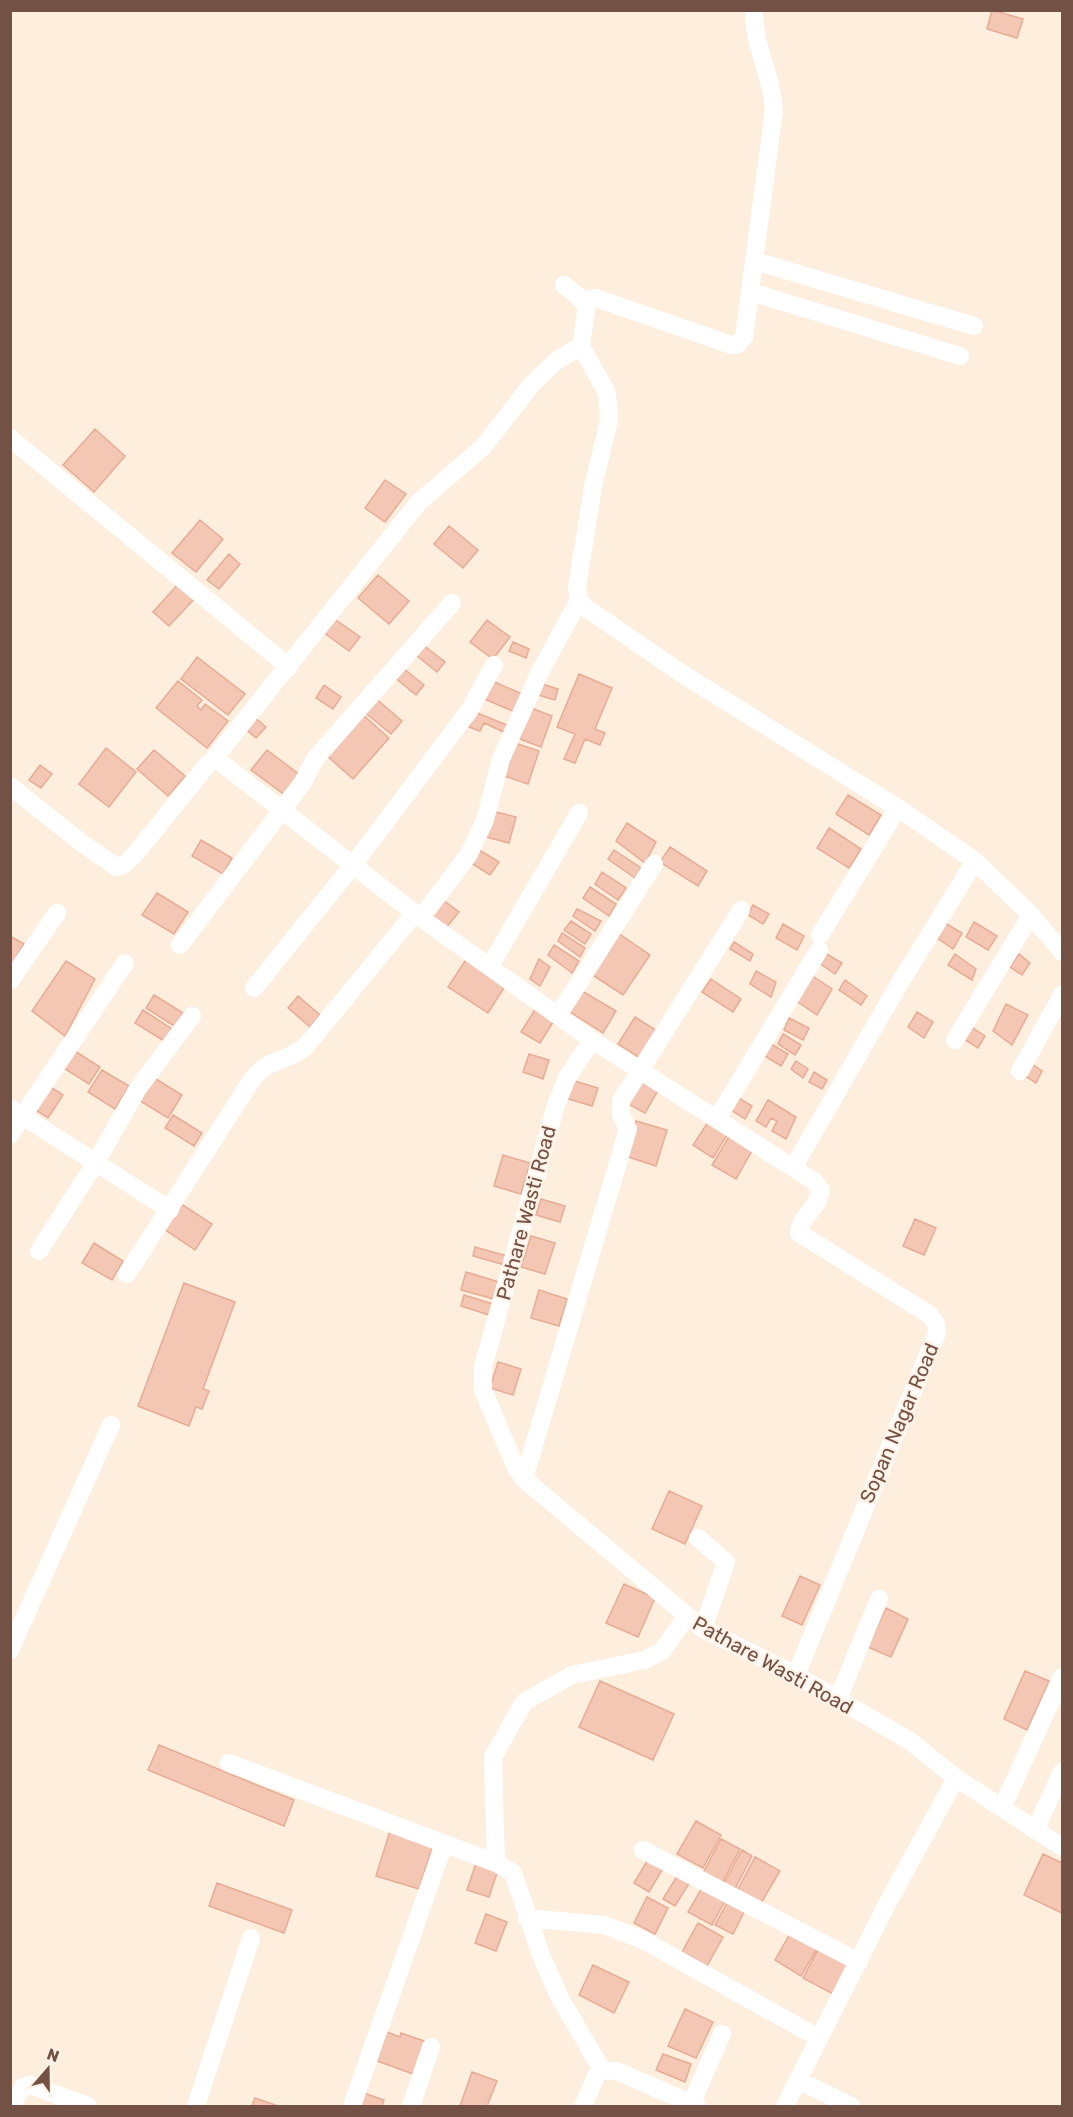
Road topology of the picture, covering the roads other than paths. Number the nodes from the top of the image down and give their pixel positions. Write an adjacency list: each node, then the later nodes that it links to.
1 (754, 10): 2 (street)
2 (755, 261): 4 (street); 6 (street)
3 (564, 285): 5 (street)
4 (751, 292): 5 (street); 8 (street)
5 (587, 304): 7 (street)
6 (974, 326)
7 (581, 346): 10 (street); 13 (street)
8 (960, 356)
9 (10, 438): 13 (street)
10 (579, 600): 16 (street); 24 (street)
11 (452, 603): 17 (street)
12 (494, 665): 21 (street)
13 (289, 667): 14 (street)
14 (212, 761): 15 (street); 17 (street)
15 (10, 786)
16 (898, 808): 19 (street); 40 (street)
17 (280, 810): 21 (street); 26 (street)
18 (579, 813): 29 (street)
19 (975, 861): 25 (street); 43 (street)
20 (654, 864): 33 (street)
21 (353, 866): 24 (street); 31 (street)
22 (741, 910): 37 (street)
23 (57, 913): 30 (street)
24 (418, 915): 29 (street); 44 (street)
25 (1031, 915): 27 (street); 36 (street)
26 (180, 945)
27 (1062, 952)
28 (125, 963): 39 (street)
29 (490, 966): 33 (street)
30 (10, 981)
31 (255, 988)
32 (1062, 995): 38 (street)
33 (559, 1014): 35 (street)
34 (192, 1016): 42 (street)
35 (592, 1040): 37 (street, Sopan Nagar Road); 48 (street, Pathare Wasti Road)
36 (955, 1040)
37 (641, 1071): 40 (street, Sopan Nagar Road); 48 (street)
38 (1020, 1071)
39 (17, 1112): 41 (street); 42 (street)
40 (717, 1119): 43 (street, Sopan Nagar Road)
41 (10, 1135)
42 (96, 1162): 44 (street); 45 (street)
43 (793, 1168): 54 (street, Sopan Nagar Road)
44 (170, 1210): 46 (street)
45 (39, 1251)
46 (127, 1274)
47 (111, 1425): 53 (street)
48 (524, 1479): 51 (street, Pathare Wasti Road)
49 (698, 1538): 52 (street)
50 (879, 1599): 56 (street)
51 (686, 1617): 52 (street, Pathare Wasti Road); 65 (street)
52 (702, 1629): 54 (street, Pathare Wasti Road)
53 (10, 1650)
54 (796, 1675): 56 (street, Pathare Wasti Road)
55 (1062, 1677): 60 (street)
56 (838, 1699): 59 (street, Pathare Wasti Road)
57 (229, 1763): 62 (street)
58 (1062, 1772): 61 (street)
59 (956, 1778): 60 (street, Pathare Wasti Road); 68 (street)
60 (1002, 1808): 61 (street, Pathare Wasti Road)
61 (1035, 1830): 63 (street, Pathare Wasti Road)
62 (444, 1844): 65 (street); 78 (street)
63 (1062, 1847)
64 (643, 1850): 68 (street)
65 (496, 1863): 66 (street)
66 (527, 1918): 70 (street); 72 (street)
67 (251, 1938): 77 (street)
68 (859, 1962): 70 (street)
69 (722, 2034): 74 (street)
70 (819, 2038): 73 (street)
71 (431, 2047): 79 (street)
72 (602, 2070): 74 (street); 80 (street)
73 (798, 2080): 81 (street); 82 (street)
74 (694, 2105)
75 (11, 2106): 76 (street)
76 (88, 2106)
77 (196, 2106)
78 (352, 2106)
79 (411, 2106)
80 (583, 2106)
81 (784, 2106)
82 (851, 2106)

